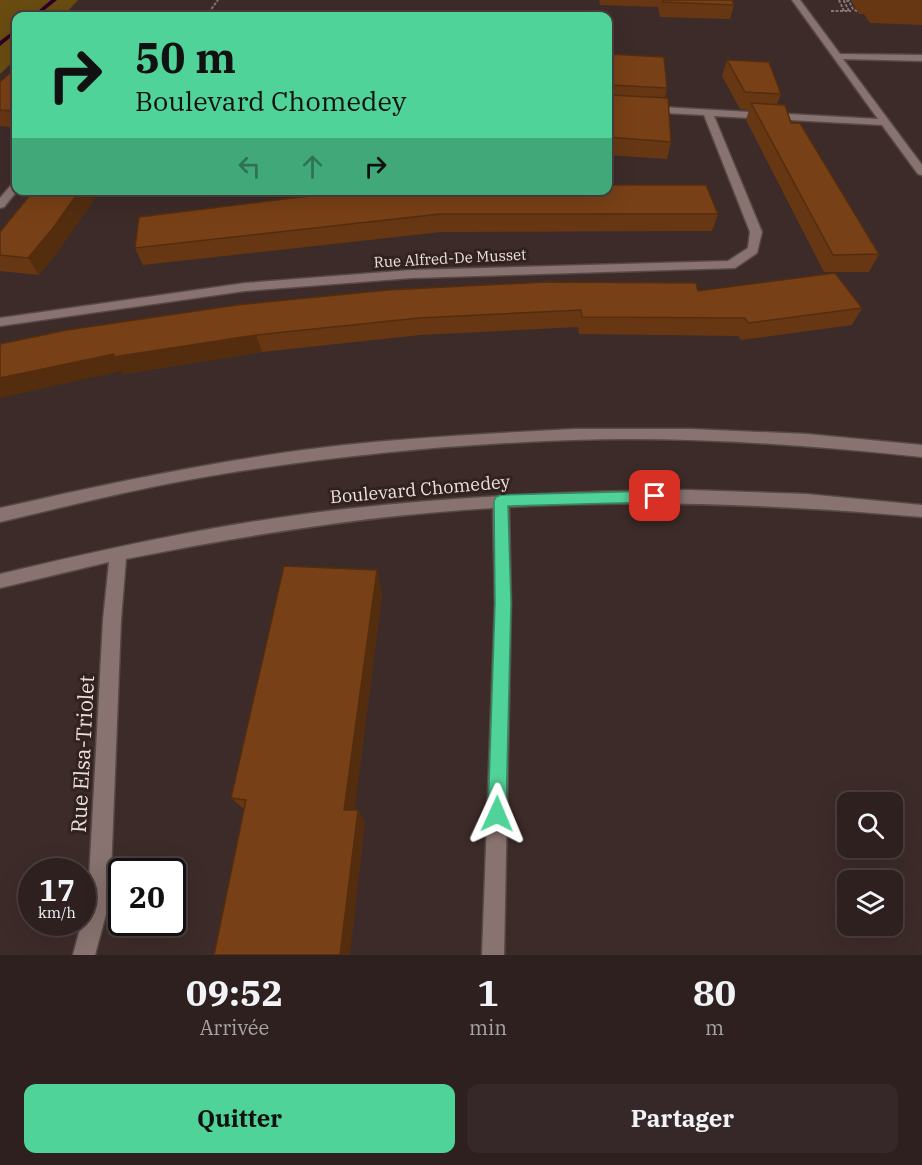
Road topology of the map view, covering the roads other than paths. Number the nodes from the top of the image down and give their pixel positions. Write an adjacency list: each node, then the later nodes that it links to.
1 (796, 0): 2 (street)
2 (836, 56): 3 (street); 6 (street)
3 (922, 58)
4 (612, 107): 5 (street)
5 (708, 112): 6 (street); 12 (street, Rue Alfred-De Musset)
6 (886, 122): 7 (street)
7 (914, 148): 8 (street); 9 (street)
8 (922, 157)
9 (922, 172)
10 (12, 191): 11 (street)
11 (0, 205)
12 (0, 322)
13 (922, 451): 16 (street)
14 (501, 501): 15 (street, Boulevard Chomedey); 17 (street, Boulevard Chomedey); 20 (street)
15 (922, 511)
16 (0, 515)
17 (118, 554): 18 (street, Boulevard Chomedey); 19 (street, Rue Elsa-Triolet)
18 (0, 581)
19 (84, 955)
20 (493, 955)

